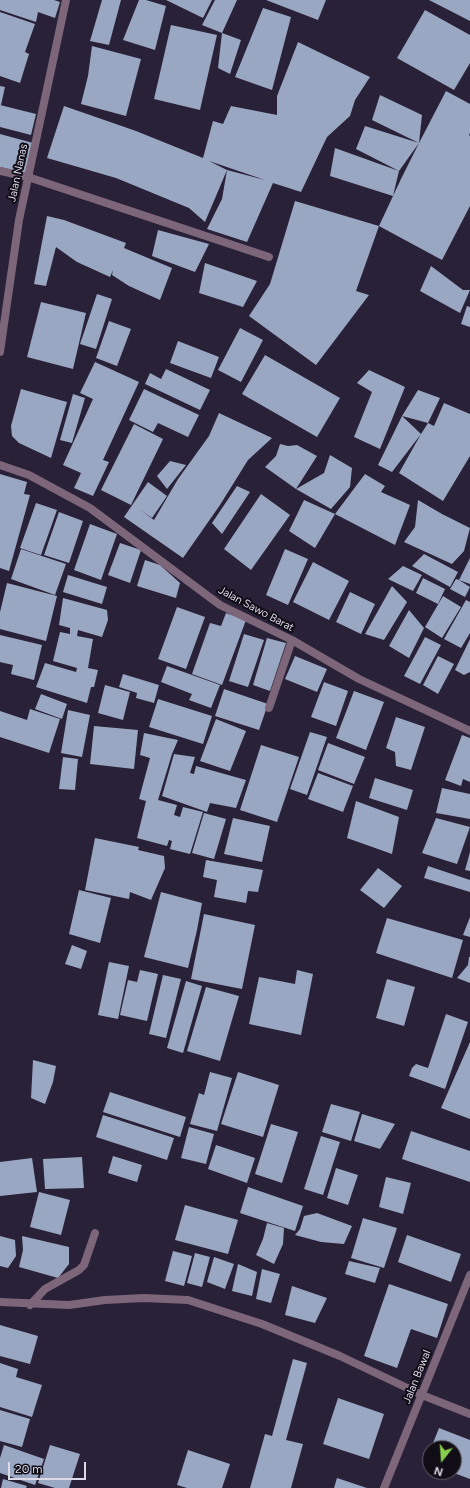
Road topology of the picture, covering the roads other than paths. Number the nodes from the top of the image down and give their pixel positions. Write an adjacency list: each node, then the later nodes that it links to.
1 (66, 0): 3 (street, Jalan Nanas)
2 (0, 171): 3 (street)
3 (28, 177): 4 (street); 5 (street, Jalan Nanas)
4 (269, 257)
5 (0, 352)
6 (0, 465): 7 (street, Jalan Sawo Barat)
7 (292, 640): 8 (street); 9 (street, Jalan Sawo Barat)
8 (269, 708)
9 (470, 731)
10 (95, 1233): 13 (street)
11 (470, 1275): 14 (street, Jalan Bawal)
12 (0, 1302): 13 (street)
13 (31, 1303): 14 (street)
14 (420, 1399): 15 (street); 16 (street, Jalan Bawal)
15 (470, 1414)
16 (384, 1488)

